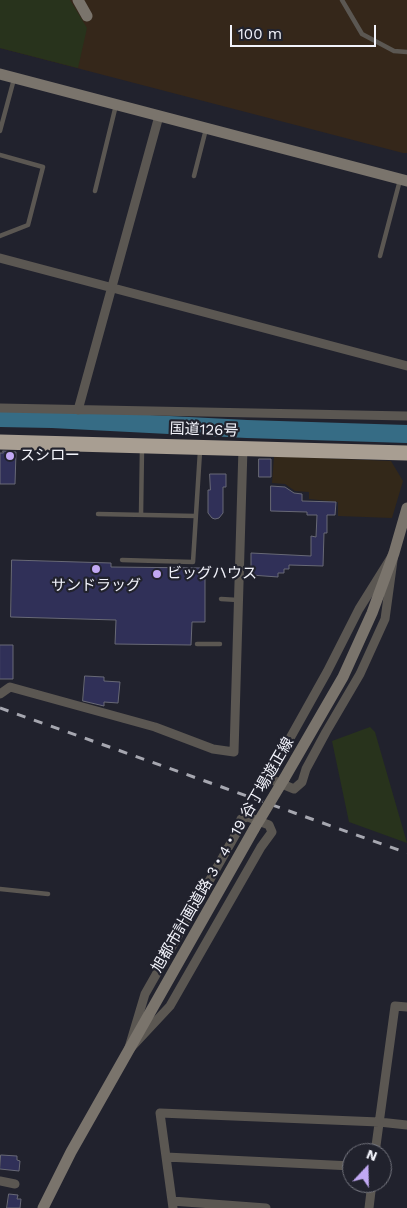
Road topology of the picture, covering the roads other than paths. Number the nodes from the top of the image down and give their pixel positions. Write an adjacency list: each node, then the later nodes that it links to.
1 (78, 0): 3 (street)
2 (342, 0): 4 (lane)
3 (87, 16)
4 (407, 52)
5 (0, 74): 6 (street)
6 (14, 78): 7 (street); 10 (lane)
7 (116, 105): 8 (street); 14 (lane)
8 (159, 116): 9 (street); 18 (street)
9 (206, 128): 12 (lane); 13 (street)
10 (0, 131)
11 (0, 155): 15 (lane)
12 (194, 176)
13 (404, 180): 16 (lane)
14 (95, 191)
15 (0, 236)
16 (380, 256)
17 (0, 258): 18 (street)
18 (112, 287): 19 (street); 21 (street)
19 (407, 366)
20 (0, 408): 21 (street)
21 (78, 410): 22 (street)
22 (407, 416)
23 (0, 442): 24 (highway, 国道126号)
24 (142, 446): 25 (highway, 国道126号); 30 (lane)
25 (200, 447): 26 (highway, 国道126号); 31 (lane)
26 (243, 448): 27 (highway, 国道126号); 35 (street)
27 (407, 453)
28 (407, 508): 32 (street, 旭都市計画道路 3・4・19 谷丁場遊正線)
29 (98, 514): 30 (lane)
30 (141, 515): 31 (lane)
31 (196, 516): 33 (lane)
32 (394, 554): 32 (street); 42 (street, 旭都市計画道路 3・4・19 谷丁場遊正線, bridge)
33 (122, 560)
34 (221, 599): 35 (lane)
35 (238, 600): 38 (street)
36 (197, 644): 37 (lane)
37 (220, 644)
38 (0, 694)
39 (0, 889): 40 (lane)
40 (48, 894)
41 (407, 1007): 43 (street)
42 (128, 1051): 42 (street); 52 (street, 旭都市計画道路 3・4・19 谷丁場遊正線)
43 (379, 1122): 44 (street); 45 (street); 46 (street)
44 (407, 1125)
45 (376, 1143)
46 (166, 1157): 47 (street); 51 (street)
47 (342, 1166)
48 (0, 1181): 49 (street)
49 (15, 1184)
50 (371, 1193): 54 (street)
51 (172, 1205): 53 (street)
52 (43, 1208)
53 (266, 1208)
54 (369, 1208)

